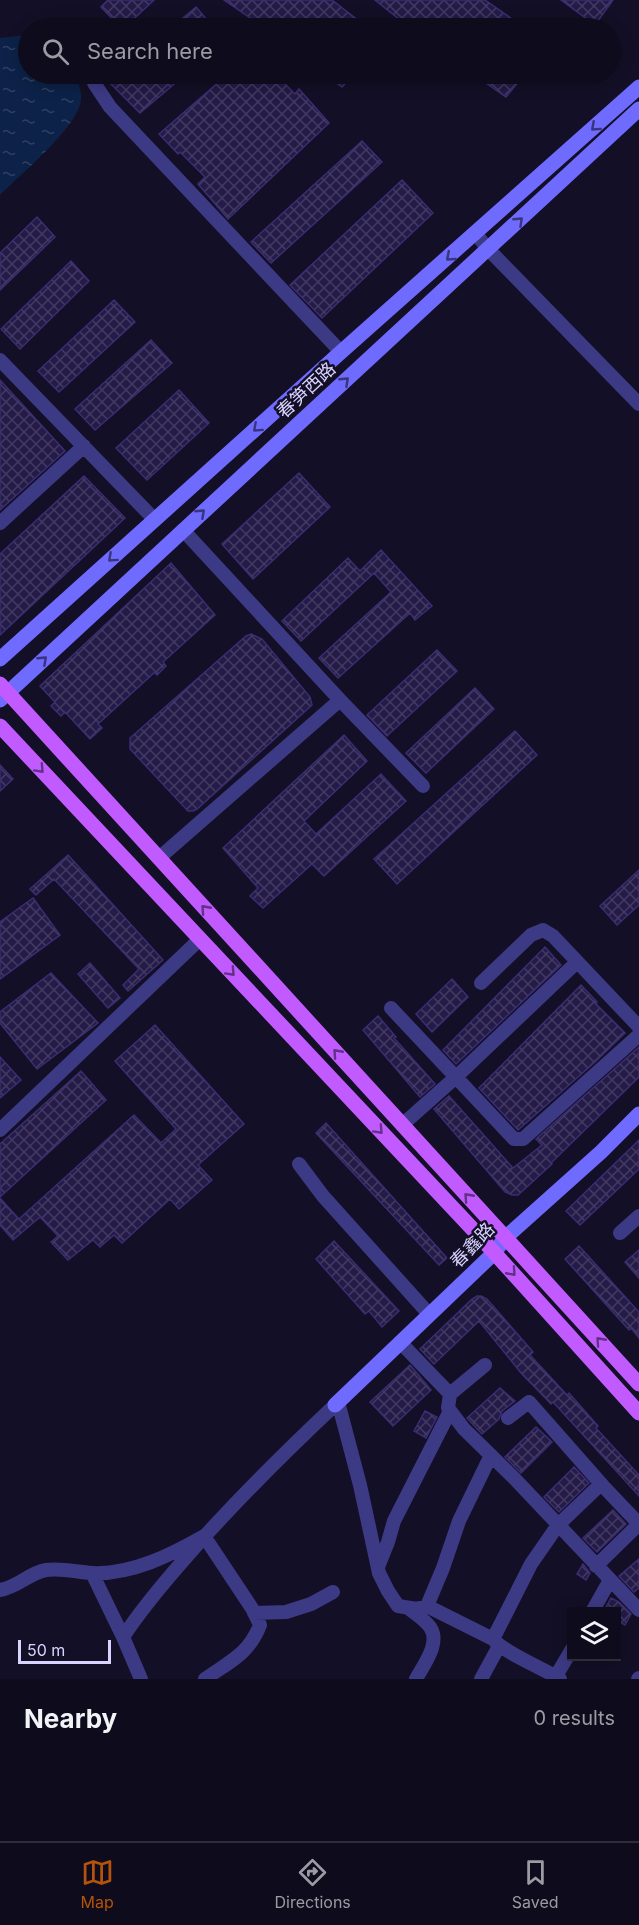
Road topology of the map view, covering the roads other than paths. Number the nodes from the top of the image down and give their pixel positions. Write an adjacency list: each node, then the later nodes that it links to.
1 (95, 84): 6 (street)
2 (639, 87): 4 (main road, 春笋西路, one-way to 4)
3 (639, 109): 5 (main road, 春笋西路, one-way to 3)
4 (476, 234): 5 (street); 6 (main road, 春笋西路, one-way to 6)
5 (488, 249): 8 (street); 12 (main road, 春笋西路, one-way to 5)
6 (341, 352): 10 (main road, 春笋西路, one-way to 10)
7 (0, 360): 9 (street)
8 (639, 404)
9 (84, 447): 10 (street); 11 (street)
10 (155, 520): 13 (main road, 春笋西路, one-way to 13)
11 (0, 523)
12 (183, 530): 14 (main road, 春笋西路, one-way to 12); 15 (street)
13 (0, 659)
14 (2, 692): 18 (main road)
15 (339, 700): 17 (street); 18 (street)
16 (0, 726): 19 (main road, one-way to 19)
17 (423, 786)
18 (159, 858): 27 (main road, one-way to 18)
19 (200, 939): 29 (street); 34 (main road, one-way to 34)
20 (577, 962): 21 (street); 23 (street); 25 (street)
21 (481, 983)
22 (391, 1008): 25 (street)
23 (639, 1027)
24 (639, 1035): 25 (street)
25 (456, 1077): 27 (street)
26 (639, 1114): 33 (main road, 春鑫路)
27 (402, 1125): 33 (main road, one-way to 27)
28 (639, 1127): 33 (main road, 春鑫路)
29 (0, 1130)
30 (299, 1164): 35 (street)
31 (639, 1216): 32 (street)
32 (620, 1233)
33 (506, 1239): 34 (main road, 春鑫路); 38 (main road, one-way to 33)
34 (494, 1253): 35 (main road, 春鑫路); 42 (main road, one-way to 42)
35 (429, 1314): 36 (main road, 春鑫路)
36 (400, 1342): 39 (street); 40 (main road, 春鑫路)
37 (485, 1365): 39 (street)
38 (639, 1384)
39 (450, 1394): 41 (street)
40 (336, 1403): 48 (street); 50 (street)
41 (450, 1411): 44 (street); 50 (street)
42 (639, 1413)
43 (508, 1418): 45 (street)
44 (491, 1455): 47 (street); 55 (street)
45 (601, 1484): 46 (street); 47 (street)
46 (639, 1524): 49 (street)
47 (558, 1525): 49 (street); 61 (street)
48 (204, 1536): 51 (street); 59 (street); 60 (street)
49 (596, 1566): 52 (street)
50 (378, 1567): 57 (street)
51 (92, 1573): 53 (street); 60 (street)
52 (609, 1580): 56 (street); 58 (street)
53 (0, 1590)
54 (333, 1592): 59 (street)
55 (427, 1606): 57 (street); 61 (street)
56 (594, 1607)
57 (408, 1608): 66 (street)
58 (639, 1610)
59 (254, 1613): 65 (street)
60 (123, 1637): 64 (street)
61 (496, 1643): 63 (street); 67 (street)
62 (567, 1659): 63 (street)
63 (558, 1678)
64 (141, 1679)
65 (205, 1679)
66 (416, 1679)
67 (481, 1679)

